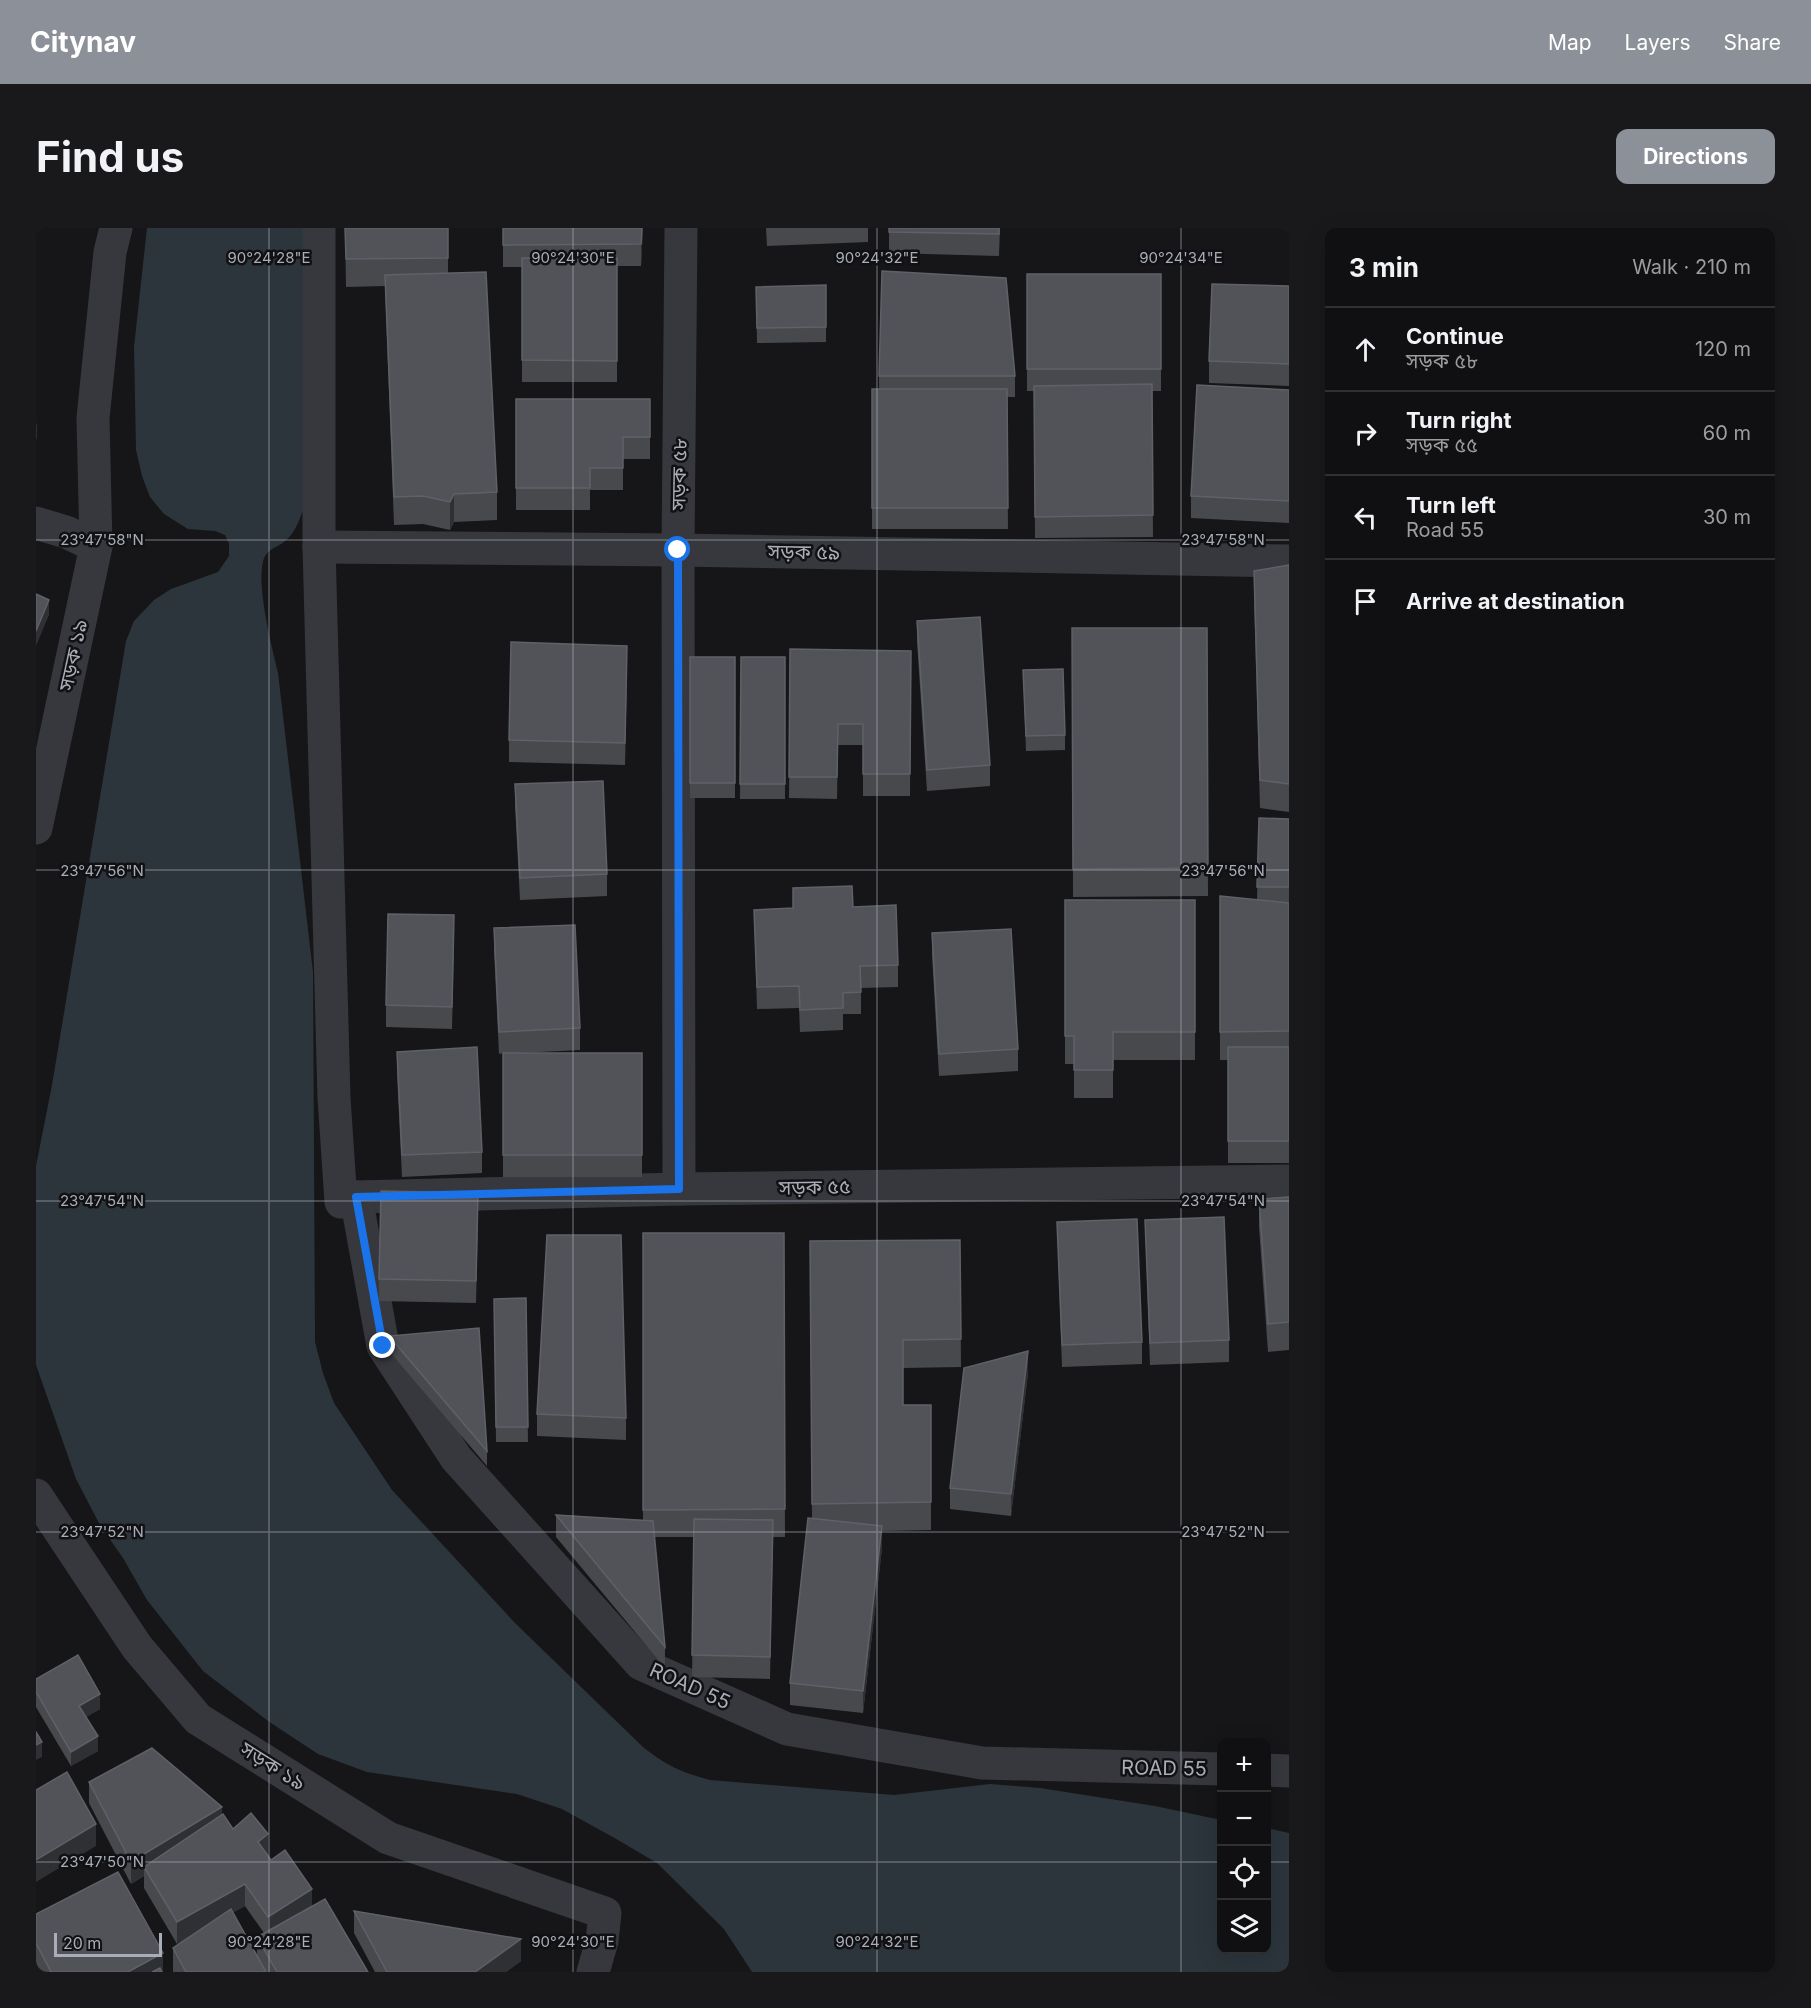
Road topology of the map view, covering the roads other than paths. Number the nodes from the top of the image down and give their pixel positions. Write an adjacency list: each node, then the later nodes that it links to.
1 (116, 228): 5 (street, সড়ক ১৯)
2 (319, 228): 6 (street, ROAD 55)
3 (681, 228): 7 (street, সড়ক ৫৮)
4 (36, 523): 5 (street)
5 (96, 546): 9 (street, সড়ক ১৯)
6 (319, 547): 7 (street, সড়ক ৫৯); 12 (street, ROAD 55)
7 (678, 550): 8 (street, সড়ক ৫৯); 11 (street, সড়ক ৫৮)
8 (1289, 561)
9 (36, 828)
10 (1289, 1181): 11 (street, সড়ক ৫৫)
11 (679, 1189): 12 (street, সড়ক ৫৫)
12 (349, 1200): 14 (street, ROAD 55)
13 (36, 1495): 17 (street, সড়ক ১৯)
14 (1217, 1769)
15 (1271, 1770): 16 (street)
16 (1289, 1771)
17 (593, 1972)

